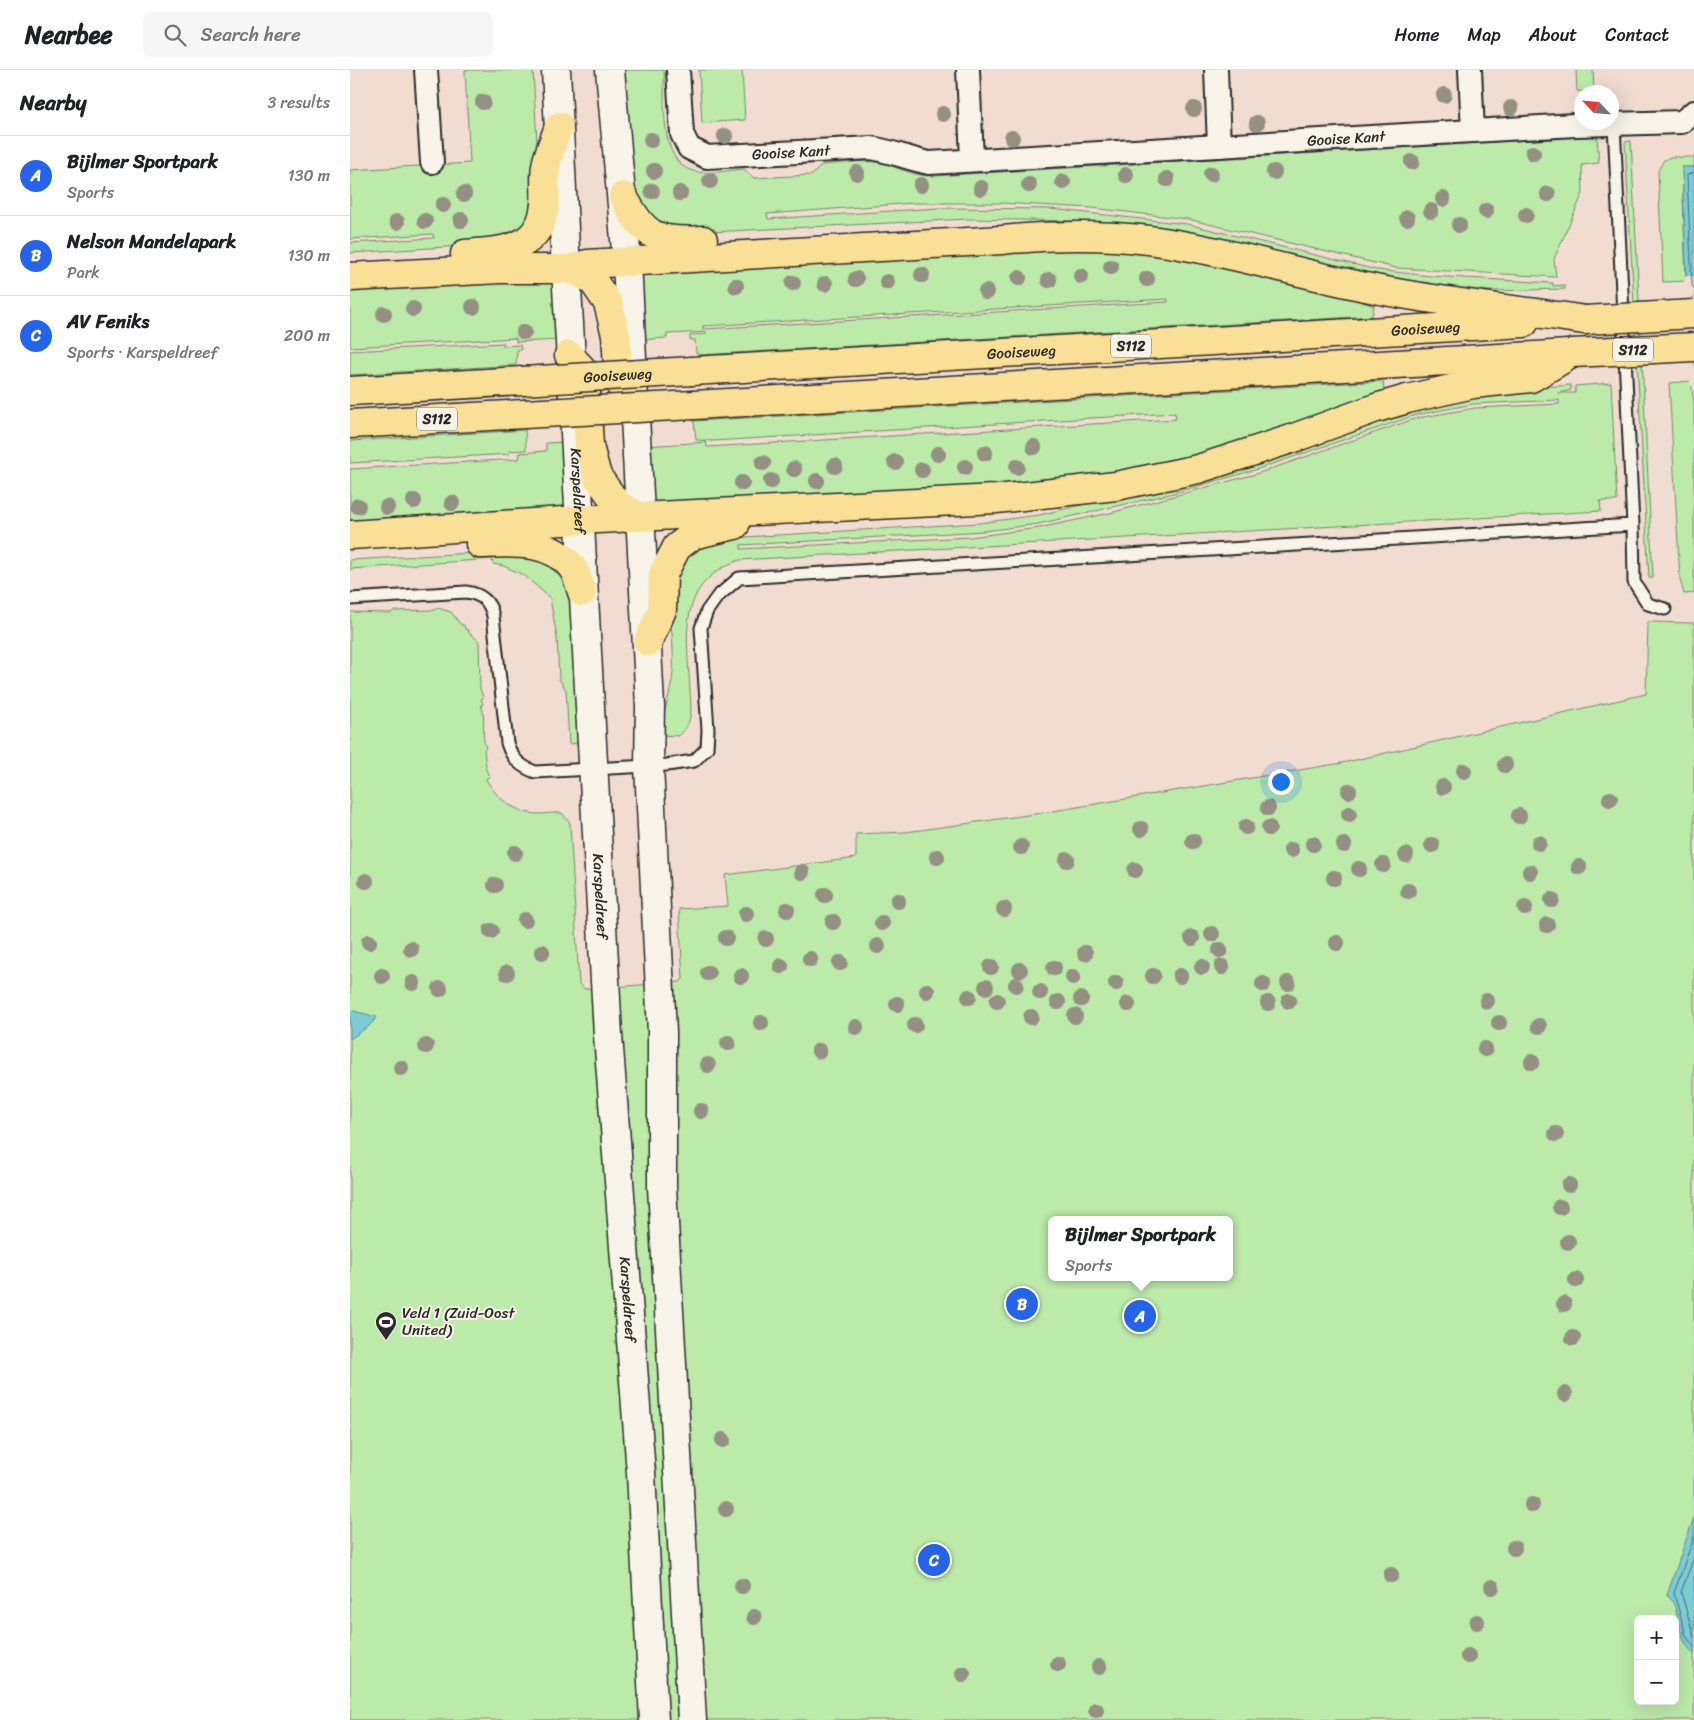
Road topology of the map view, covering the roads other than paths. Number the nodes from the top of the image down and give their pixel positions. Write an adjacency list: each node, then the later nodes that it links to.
1 (426, 70): 16 (street)
2 (556, 70): 10 (main road, Karspeldreef)
3 (610, 70): 17 (main road)
4 (678, 70): 15 (street, Gooise Kant)
5 (968, 70): 15 (street)
6 (1216, 70): 14 (street)
7 (1470, 70): 13 (street)
8 (1694, 112): 9 (street, Gooise Kant)
9 (1619, 124)
10 (559, 126): 20 (main road, Karspeldreef); 21 (highway)
11 (1574, 126): 13 (street, Gooise Kant)
12 (1614, 130): 34 (lane)
13 (1474, 131): 14 (street, Gooise Kant)
14 (1219, 146): 15 (street, Gooise Kant)
15 (972, 159)
16 (432, 162)
17 (623, 196): 18 (highway); 19 (main road)
18 (767, 253): 19 (highway); 24 (highway)
19 (627, 262): 20 (highway); 29 (main road)
20 (566, 269): 21 (highway); 27 (main road, Karspeldreef); 29 (highway)
21 (420, 272): 22 (highway)
22 (350, 277)
23 (1694, 314): 24 (highway, Gooiseweg / S112, bridge)
24 (1576, 319): 28 (highway, Gooiseweg / S112, bridge)
25 (1694, 347): 26 (highway, S112, bridge)
26 (1573, 353): 30 (highway, S112, bridge); 31 (highway)
27 (569, 355): 32 (highway); 33 (main road, Karspeldreef)
28 (350, 391)
29 (634, 404): 32 (main road)
30 (350, 424)
31 (842, 508): 32 (highway); 40 (highway)
32 (641, 517): 33 (highway); 40 (main road)
33 (578, 520): 35 (highway); 37 (main road, Karspeldreef)
34 (1632, 524): 39 (lane); 41 (lane)
35 (435, 529): 36 (highway); 37 (highway)
36 (350, 535)
37 (582, 592): 42 (main road, Karspeldreef)
38 (350, 599): 42 (lane)
39 (1665, 609)
40 (648, 642): 41 (main road)
41 (649, 766): 42 (lane); 44 (main road)
42 (593, 769): 43 (main road, Karspeldreef)
43 (654, 1720)
44 (692, 1720)

